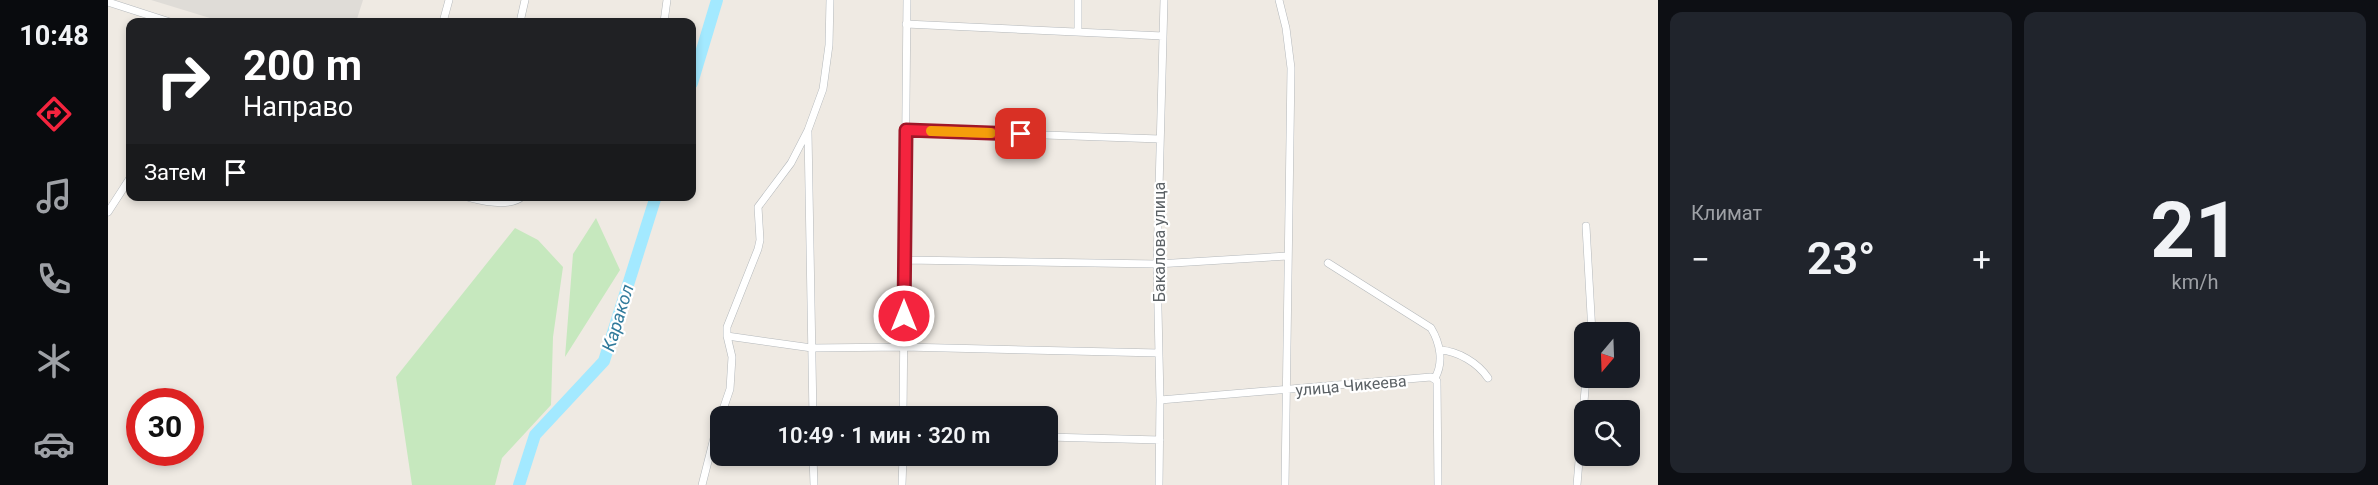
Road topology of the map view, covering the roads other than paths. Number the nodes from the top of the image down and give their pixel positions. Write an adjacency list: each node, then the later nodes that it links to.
1 (449, 0): 11 (street)
2 (525, 0): 12 (street)
3 (667, 0): 13 (street)
4 (830, 0): 17 (street)
5 (907, 0): 14 (street)
6 (1078, 0): 15 (street)
7 (1164, 0): 16 (street, Бакалова улица)
8 (1279, 0): 23 (street)
9 (108, 2): 10 (street)
10 (158, 18)
11 (444, 18)
12 (521, 18)
13 (665, 18)
14 (906, 24): 15 (street); 18 (street)
15 (1078, 32): 16 (street)
16 (1163, 36): 19 (street, Бакалова улица)
17 (808, 130): 28 (street); 30 (street)
18 (906, 130): 19 (street); 24 (street)
19 (1160, 140): 26 (street, Бакалова улица)
20 (126, 184): 21 (street)
21 (108, 212)
22 (1586, 226): 27 (street)
23 (1288, 256): 26 (street); 36 (street)
24 (905, 260): 26 (street); 29 (street)
25 (1328, 263): 31 (street)
26 (1157, 264): 32 (street, Бакалова улица)
27 (1592, 322)
28 (726, 336): 30 (street); 44 (street)
29 (904, 347): 30 (street); 32 (street); 39 (street)
30 (812, 348): 38 (street)
31 (1440, 350): 33 (street); 34 (street)
32 (1159, 353): 37 (street, Бакалова улица)
33 (1435, 378): 36 (street, улица Чикеева); 49 (street)
34 (1488, 378)
35 (1585, 388): 50 (street)
36 (1286, 391): 37 (street, улица Чикеева); 48 (street)
37 (1160, 400): 41 (street, Бакалова улица)
38 (813, 406)
39 (903, 406)
40 (1058, 437): 41 (street)
41 (1160, 440): 47 (street, Бакалова улица)
42 (813, 466): 45 (street)
43 (903, 466): 46 (street)
44 (702, 485)
45 (814, 485)
46 (903, 485)
47 (1159, 485)
48 (1285, 485)
49 (1438, 485)
50 (1577, 485)

